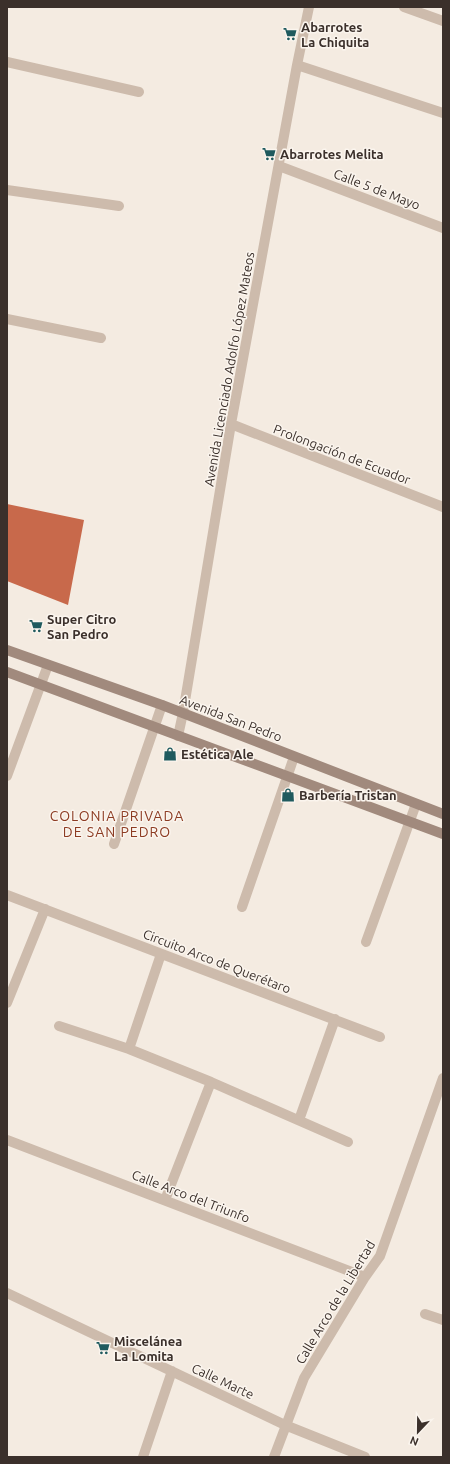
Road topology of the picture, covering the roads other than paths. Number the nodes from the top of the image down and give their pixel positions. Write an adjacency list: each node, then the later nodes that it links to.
1 (309, 7): 5 (street, Avenida Licenciado Adolfo López Mateos)
2 (404, 7): 3 (street)
3 (443, 21)
4 (7, 62): 6 (street)
5 (297, 65): 7 (street); 8 (street, Avenida Licenciado Adolfo López Mateos)
6 (139, 92)
7 (443, 113)
8 (279, 166): 11 (street, Calle 5 de Mayo); 14 (street, Avenida Licenciado Adolfo López Mateos)
9 (7, 190): 10 (street)
10 (119, 206)
11 (443, 228)
12 (7, 319): 13 (street)
13 (101, 338)
14 (231, 424): 15 (street, Prolongación de Ecuador); 21 (street, Avenida Licenciado Adolfo López Mateos)
15 (443, 507)
16 (7, 650): 17 (main road, Avenida San Pedro)
17 (48, 664): 19 (street); 20 (main road, Avenida San Pedro)
18 (7, 672): 19 (main road)
19 (41, 685): 22 (main road); 25 (street)
20 (162, 705): 21 (main road, Avenida San Pedro); 22 (street)
21 (183, 713): 23 (street, Avenida Licenciado Adolfo López Mateos); 24 (main road, Avenida San Pedro)
22 (154, 727): 23 (main road); 31 (street)
23 (178, 736): 26 (main road)
24 (294, 757): 26 (street); 27 (main road, Avenida San Pedro)
25 (7, 776)
26 (288, 777): 29 (main road); 33 (street)
27 (416, 804): 28 (main road, Avenida San Pedro); 29 (street)
28 (443, 814)
29 (410, 820): 30 (main road); 35 (street)
30 (443, 834)
31 (114, 844)
32 (7, 895): 34 (street, Circuito Arco de Querétaro)
33 (242, 907)
34 (45, 909): 36 (street, Circuito Arco de Querétaro); 37 (street)
35 (366, 942)
36 (160, 954): 38 (street, Circuito Arco de Querétaro); 41 (street)
37 (7, 1003)
38 (335, 1019): 40 (street, Circuito Arco de Querétaro); 44 (street)
39 (59, 1026): 41 (street)
40 (380, 1037)
41 (128, 1049): 43 (street)
42 (443, 1078): 48 (street, Calle Arco de la Libertad)
43 (211, 1082): 44 (street); 47 (street)
44 (299, 1120): 46 (street)
45 (7, 1140): 47 (street, Calle Arco del Triunfo)
46 (348, 1142)
47 (165, 1200): 48 (street, Calle Arco del Triunfo)
48 (365, 1277): 53 (street, Calle Arco de la Libertad)
49 (7, 1292): 52 (street, Calle Marte)
50 (425, 1314): 51 (street)
51 (443, 1320)
52 (172, 1371): 53 (street, Calle Marte); 54 (street)
53 (286, 1425): 55 (street, Calle Arco de la Libertad); 56 (street, Calle Marte)
54 (143, 1457)
55 (274, 1457)
56 (365, 1457)

